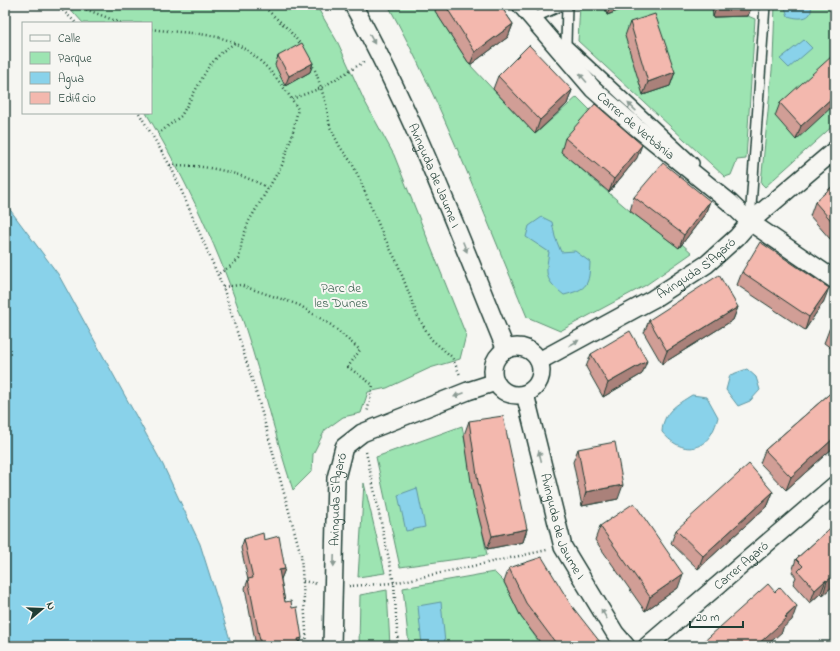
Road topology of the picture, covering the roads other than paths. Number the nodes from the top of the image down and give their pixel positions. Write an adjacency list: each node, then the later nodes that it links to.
1 (353, 5): 10 (street, Avinguda de Jaume I, one-way to 10)
2 (521, 5): 6 (street, Carrer de Verbània)
3 (563, 5): 6 (lane)
4 (567, 5): 8 (lane, Carrer de Verbània, one-way to 4)
5 (765, 5): 8 (lane)
6 (531, 19): 8 (street, Carrer de Verbània, one-way to 6)
7 (835, 150): 8 (street, Avinguda S'Agaró)
8 (750, 222): 9 (street, Carrer de Verbània); 11 (street, Avinguda S'Agaró, one-way to 8)
9 (835, 280)
10 (506, 350): 11 (street); 12 (street)
11 (539, 361): 13 (street)
12 (496, 382): 13 (street); 15 (street, Avinguda S'Agaró, one-way to 15)
13 (525, 394): 16 (street, Avinguda de Jaume I, one-way to 13)
14 (835, 485): 17 (street, Carrer Agaró)
15 (332, 646)
16 (626, 646)
17 (647, 646)

